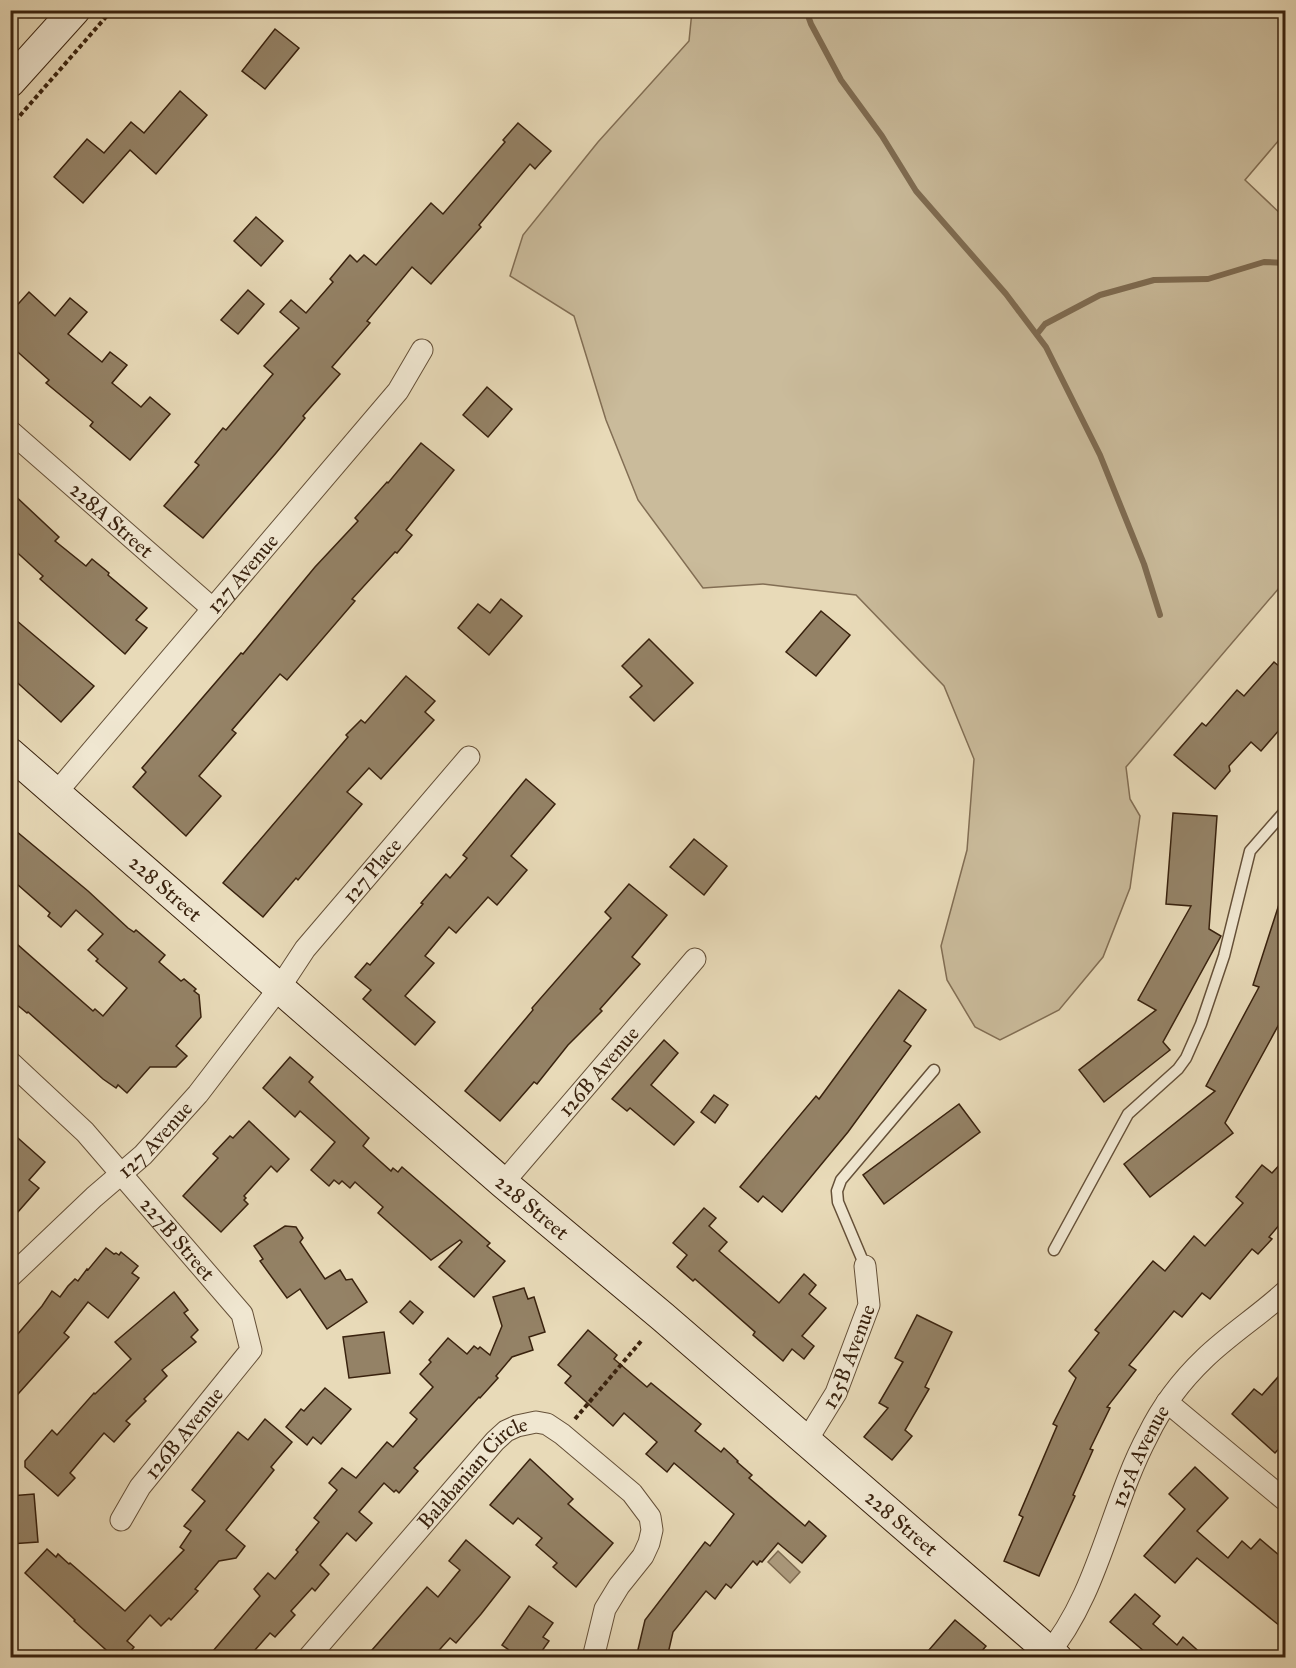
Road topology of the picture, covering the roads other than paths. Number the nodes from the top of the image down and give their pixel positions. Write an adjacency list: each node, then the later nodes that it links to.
1 (75, 10): 2 (street)
2 (10, 82)
3 (422, 350): 5 (street, 127 Avenue)
4 (10, 431): 5 (street, 228A Street)
5 (213, 609): 8 (street, 127 Avenue)
6 (10, 753): 8 (street, 228 Street)
7 (469, 757): 11 (street, 127 Place)
8 (56, 793): 11 (street, 228 Street)
9 (1286, 810): 16 (lane)
10 (695, 959): 15 (street, 126B Avenue)
11 (280, 987): 14 (street, 127 Avenue); 15 (street, 228 Street)
12 (10, 1062): 14 (street, 227B Street)
13 (933, 1070): 17 (lane)
14 (122, 1173): 18 (street, 127 Avenue); 20 (street, 227B Street)
15 (503, 1183): 22 (street, 228 Street)
16 (1054, 1250)
17 (865, 1266): 22 (street, 125B Avenue)
18 (10, 1277)
19 (1286, 1291): 21 (street, 125A Avenue)
20 (251, 1350): 24 (street, 126B Avenue)
21 (1167, 1402): 23 (street); 25 (street, 125A Avenue)
22 (807, 1440): 25 (street, 228 Street)
23 (1286, 1501)
24 (122, 1520)
25 (1051, 1655)
26 (309, 1658): 27 (street, Balabanian Circle)
27 (593, 1658)

